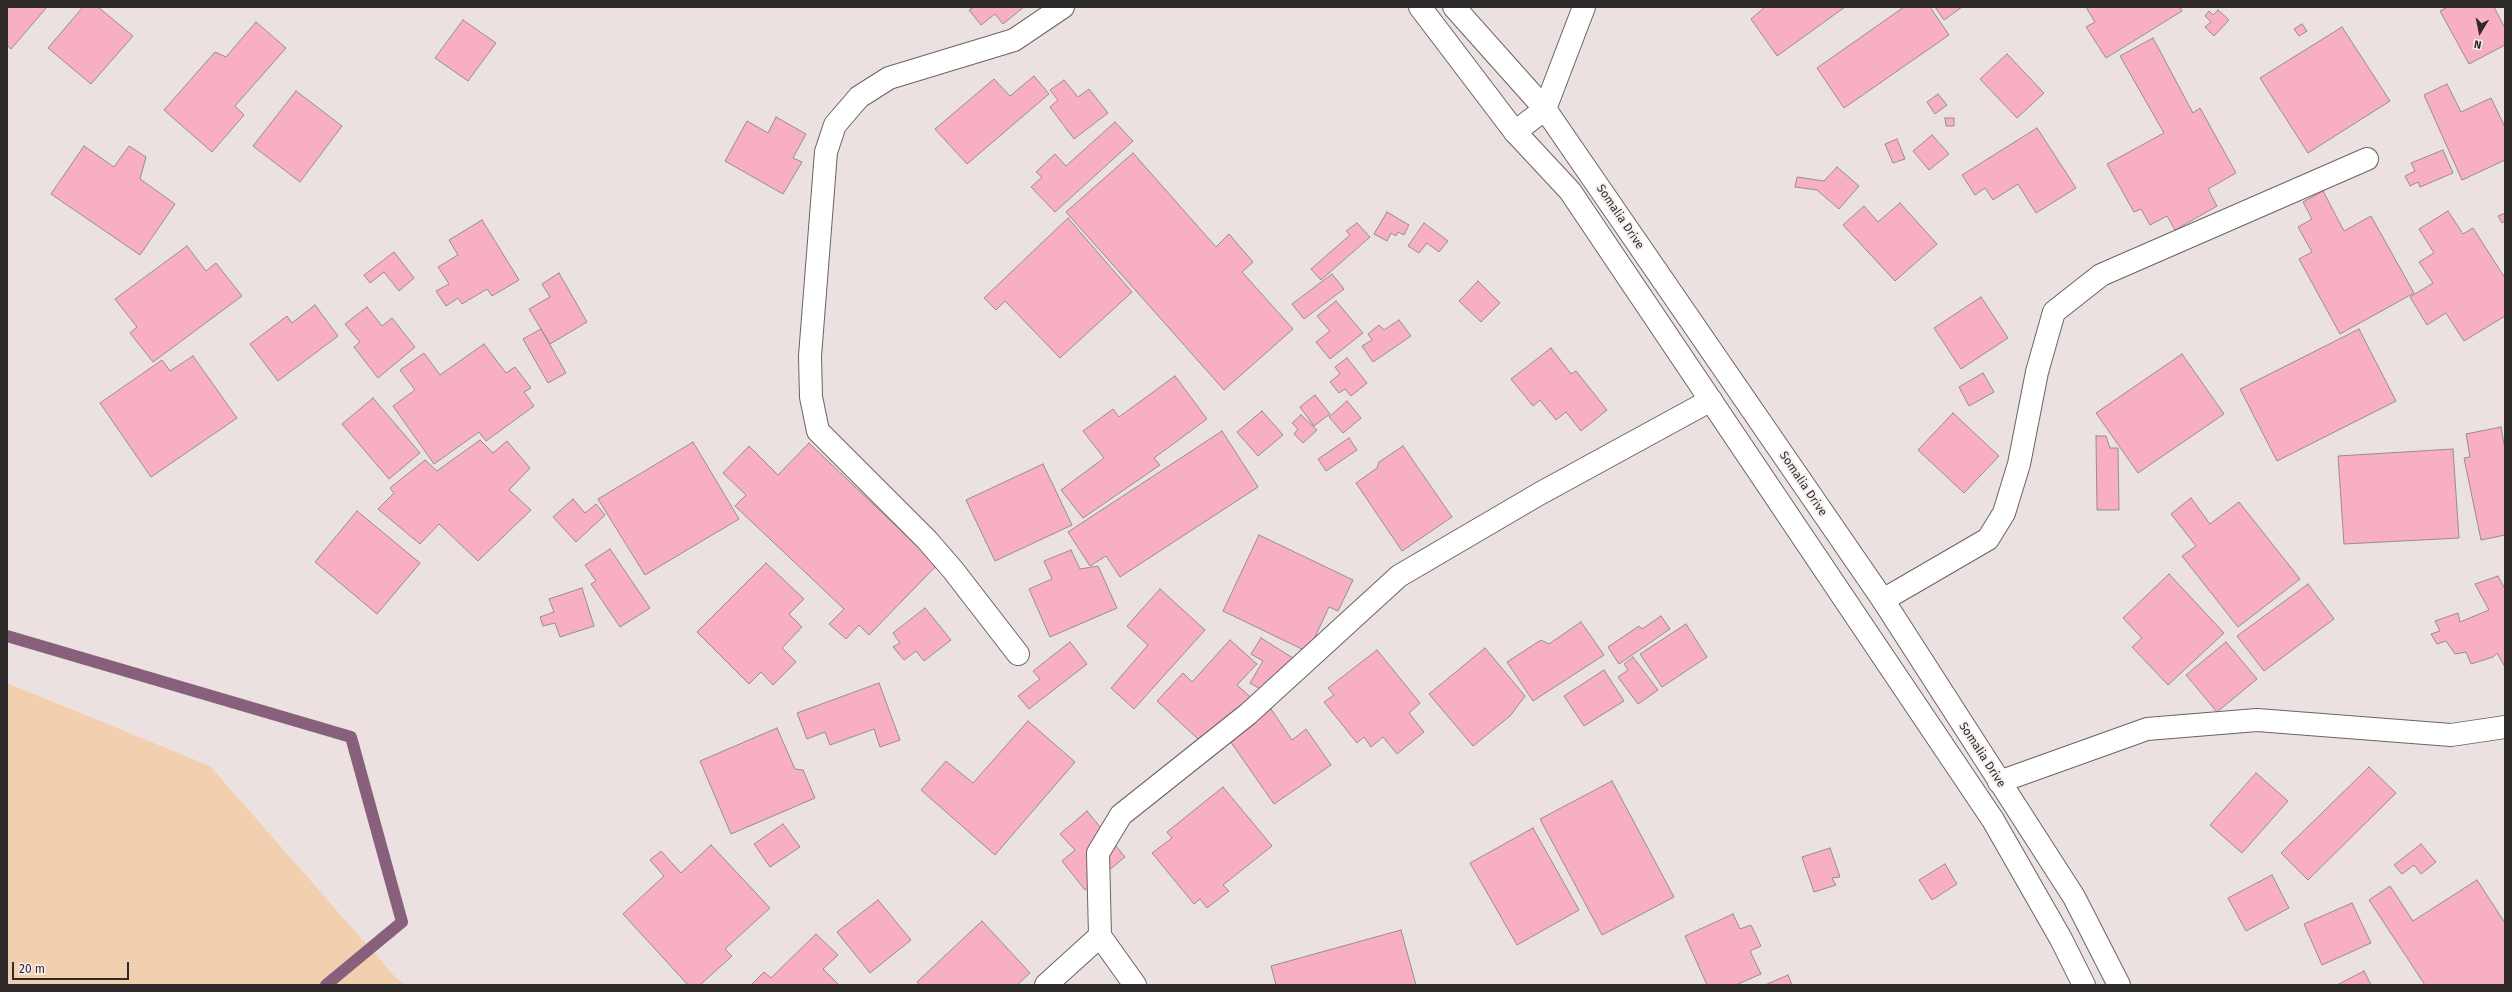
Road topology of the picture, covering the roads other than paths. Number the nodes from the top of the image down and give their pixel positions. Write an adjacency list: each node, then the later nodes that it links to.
1 (1063, 7): 10 (street)
2 (1420, 7): 6 (street)
3 (1454, 7): 5 (street, Somalia Drive)
4 (1584, 7): 5 (street)
5 (1545, 109): 6 (street); 9 (street, Somalia Drive)
6 (1514, 132): 8 (street)
7 (2367, 159): 9 (street)
8 (1711, 400): 13 (street); 16 (street)
9 (1883, 600): 12 (street, Somalia Drive)
10 (1018, 654)
11 (2505, 727): 12 (street)
12 (1999, 782): 17 (street, Somalia Drive)
13 (1100, 936): 14 (street); 15 (street)
14 (1046, 985)
15 (1135, 985)
16 (2084, 985)
17 (2118, 985)

